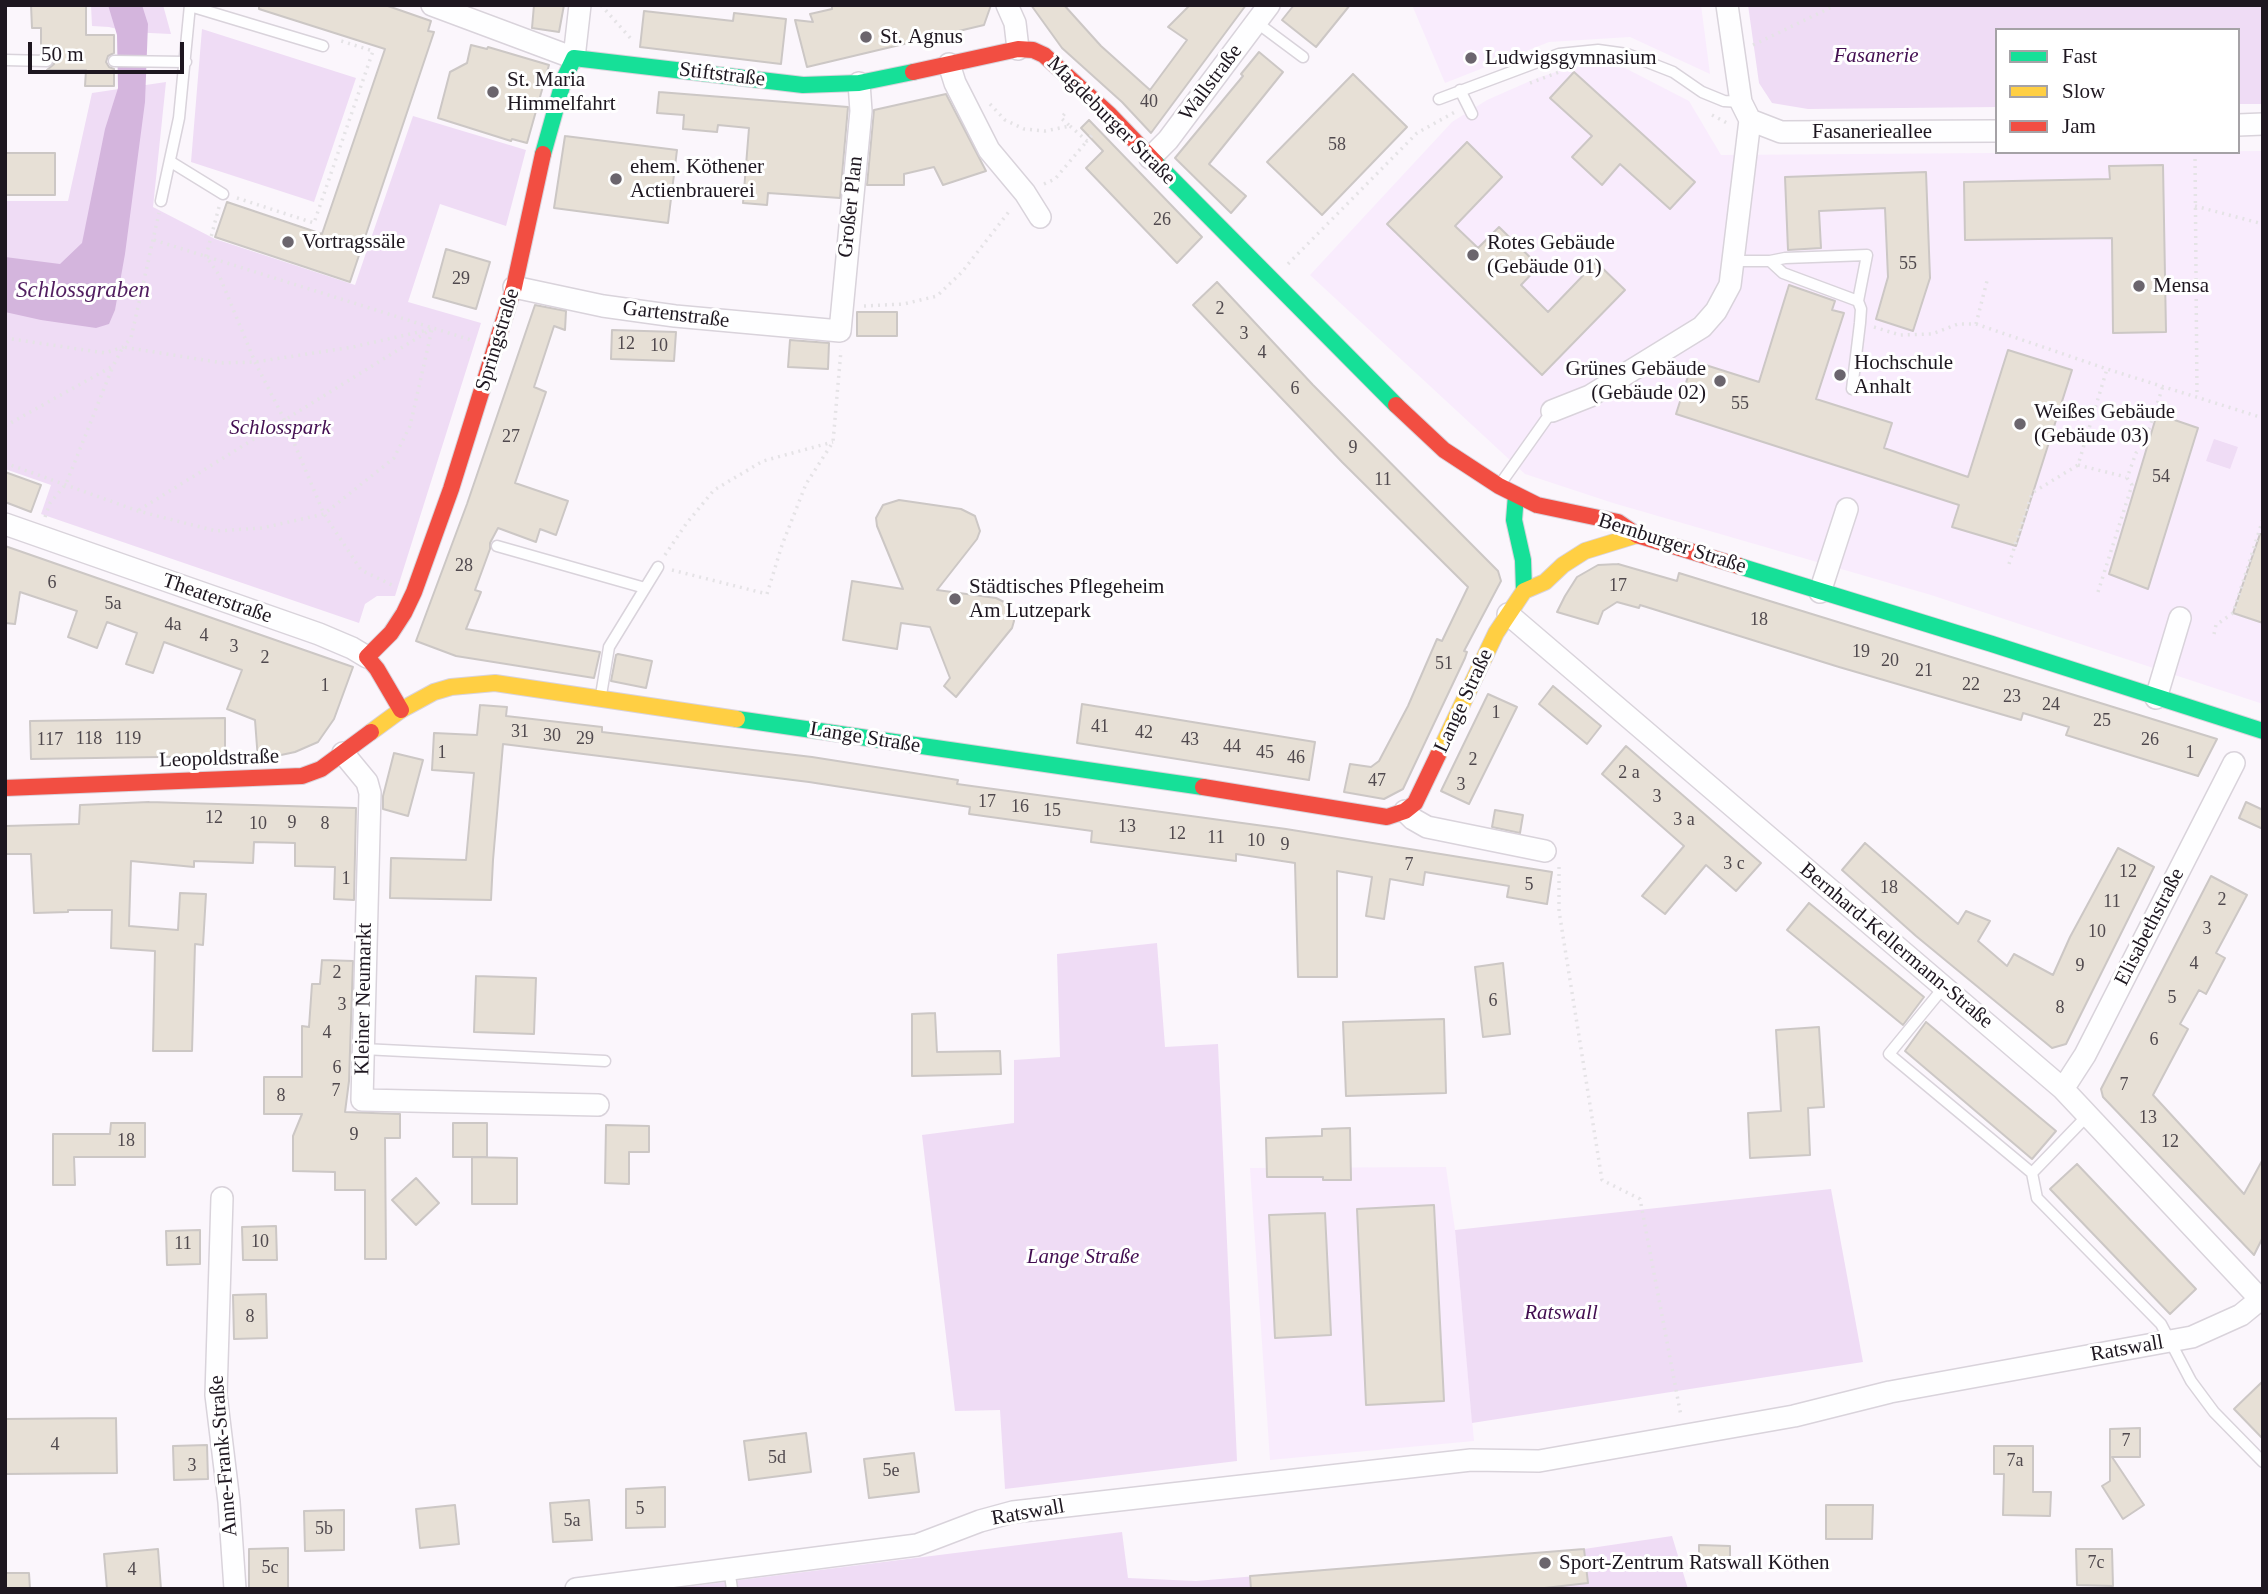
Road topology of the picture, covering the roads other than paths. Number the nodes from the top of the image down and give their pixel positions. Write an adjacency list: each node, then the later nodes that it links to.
1 (432, 5): 10 (street, Stiftstraße)
2 (580, 5): 10 (street, Springstraße)
3 (1007, 5): 8 (street, Magdeburger Straße)
4 (1727, 5): 20 (street)
5 (190, 6): 7 (lane); 14 (lane)
6 (1263, 13): 9 (lane); 24 (street, Wallstraße)
7 (323, 46)
8 (1018, 48): 15 (main road, Stiftstraße); 24 (main road, Magdeburger Straße)
9 (1303, 57)
10 (574, 58): 16 (main road, Stiftstraße); 32 (main road, Springstraße)
11 (5, 60): 12 (lane)
12 (47, 61)
13 (114, 61): 14 (lane)
14 (186, 62): 25 (lane)
15 (949, 64): 16 (main road, Stiftstraße); 29 (street)
16 (859, 83): 34 (street, Großer Plan)
17 (1460, 90): 18 (lane); 19 (lane); 20 (lane)
18 (1439, 99)
19 (1470, 110)
20 (1740, 115): 23 (street, Fasanerieallee); 30 (street)
21 (2263, 124): 22 (street)
22 (2240, 125)
23 (1995, 131)
24 (1150, 158): 28 (main road, Magdeburger Straße)
25 (170, 162): 26 (lane); 27 (lane)
26 (223, 194)
27 (161, 201)
28 (1200, 210): 37 (main road, Bernburger Straße)
29 (1040, 217)
30 (1732, 261): 31 (lane); 36 (street)
31 (1770, 261): 33 (lane); 33 (lane)
32 (514, 287): 34 (street, Gartenstraße); 49 (main road, Springstraße)
33 (1858, 301): 35 (lane)
34 (841, 336)
35 (1852, 389)
36 (1552, 411): 37 (lane)
37 (1499, 486): 38 (main road, Bernburger Straße)
38 (1516, 495): 41 (main road, Bernburger Straße); 45 (main road)
39 (1847, 509): 46 (street)
40 (5, 523): 49 (street, Theaterstraße)
41 (1637, 535): 45 (main road, Lange Straße); 46 (main road, Bernburger Straße)
42 (497, 546): 44 (lane)
43 (658, 567): 44 (lane)
44 (645, 588): 50 (lane)
45 (1524, 591): 47 (main road, Lange Straße)
46 (1820, 592): 51 (main road, Bernburger Straße)
47 (1508, 614): 57 (main road, Lange Straße); 59 (street, Bernhard-Kellermann-Straße)
48 (2180, 618): 51 (street)
49 (368, 657): 52 (main road)
50 (600, 698): 52 (main road, Lange Straße); 57 (main road, Lange Straße)
51 (2156, 698): 53 (main road, Bernburger Straße)
52 (406, 707): 54 (main road, Leopoldstraße)
53 (2263, 731)
54 (343, 753): 56 (main road, Leopoldstraße); 60 (street, Kleiner Neumarkt)
55 (2234, 762): 62 (street, Elisabethstraße)
56 (5, 788)
57 (1405, 811): 58 (street)
58 (1545, 851)
59 (1944, 987): 62 (street, Bernhard-Kellermann-Straße); 65 (lane)
60 (363, 1049): 61 (lane); 63 (street, Kleiner Neumarkt)
61 (605, 1061)
62 (2063, 1089): 64 (street, Bernhard-Kellermann-Straße)
63 (598, 1105)
64 (2088, 1115): 65 (lane); 67 (street, Bernhard-Kellermann-Straße)
65 (2032, 1173): 68 (lane)
66 (222, 1198): 71 (street, Anne-Frank-Straße)
67 (2262, 1300): 68 (street, Ratswall)
68 (2170, 1342): 69 (lane); 70 (street, Ratswall)
69 (2263, 1462)
70 (731, 1578): 72 (street, Ratswall)
71 (235, 1589)
72 (576, 1589)

